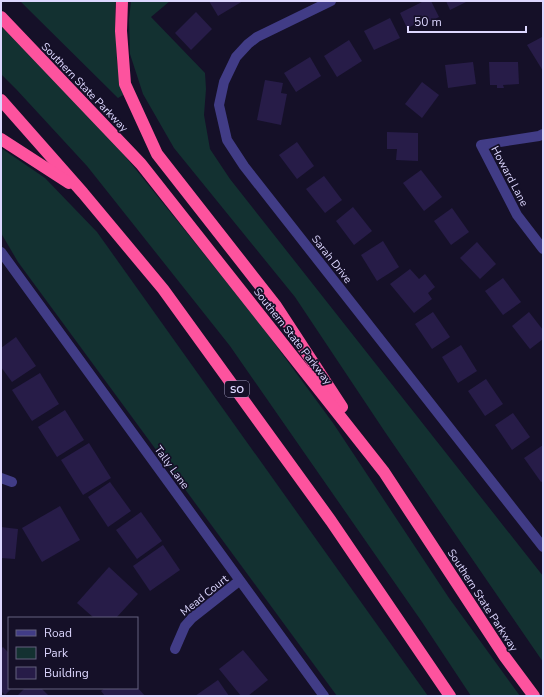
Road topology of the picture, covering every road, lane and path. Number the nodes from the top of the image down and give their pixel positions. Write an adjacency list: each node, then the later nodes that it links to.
1 (122, 1): 10 (highway)
2 (331, 1): 13 (street, Sarah Drive)
3 (1, 17): 10 (highway, Southern State Parkway)
4 (1, 100): 7 (highway, SO)
5 (543, 134): 8 (street, Howard Lane)
6 (1, 139): 7 (highway)
7 (83, 193): 17 (highway, SO)
8 (543, 249)
9 (2, 256): 14 (street, Tally Lane)
10 (384, 472): 18 (highway, Southern State Parkway)
11 (1, 478): 12 (street)
12 (12, 482)
13 (543, 547)
14 (239, 582): 15 (street, Mead Court); 16 (street, Tally Lane)
15 (175, 649)
16 (324, 696)
17 (450, 696)
18 (534, 696)

